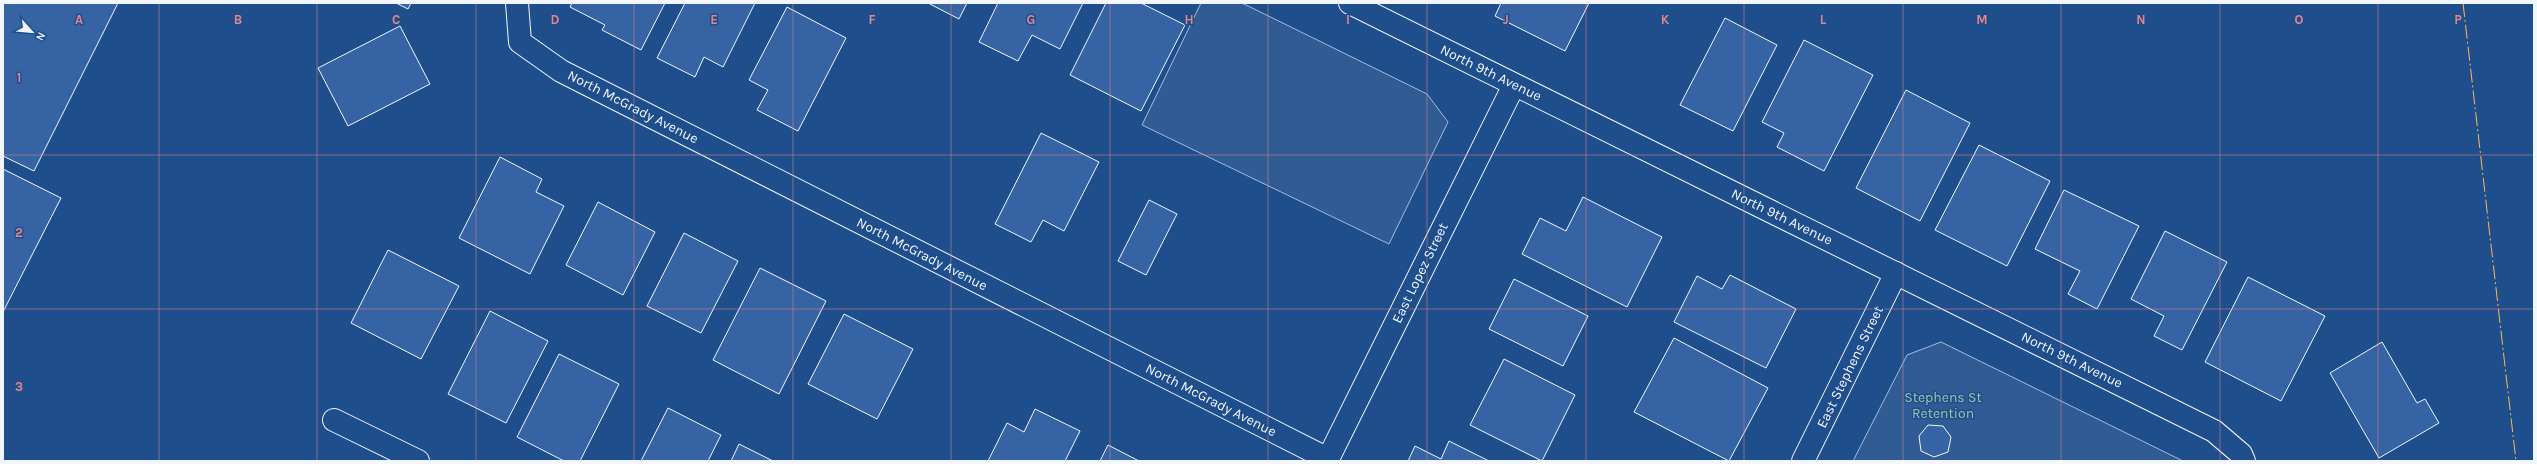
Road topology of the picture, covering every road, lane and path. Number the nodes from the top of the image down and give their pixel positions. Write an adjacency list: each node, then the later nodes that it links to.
1 (517, 3): 6 (street, North McGrady Avenue)
2 (1350, 3): 3 (street, North 9th Avenue)
3 (1514, 85): 4 (street, North 9th Avenue); 6 (street, East Lopez Street)
4 (1896, 273): 8 (street, East Stephens Street); 9 (street, North 9th Avenue)
5 (334, 420): 7 (street)
6 (1328, 460)
7 (418, 461)
8 (1803, 461)
9 (2244, 461)

